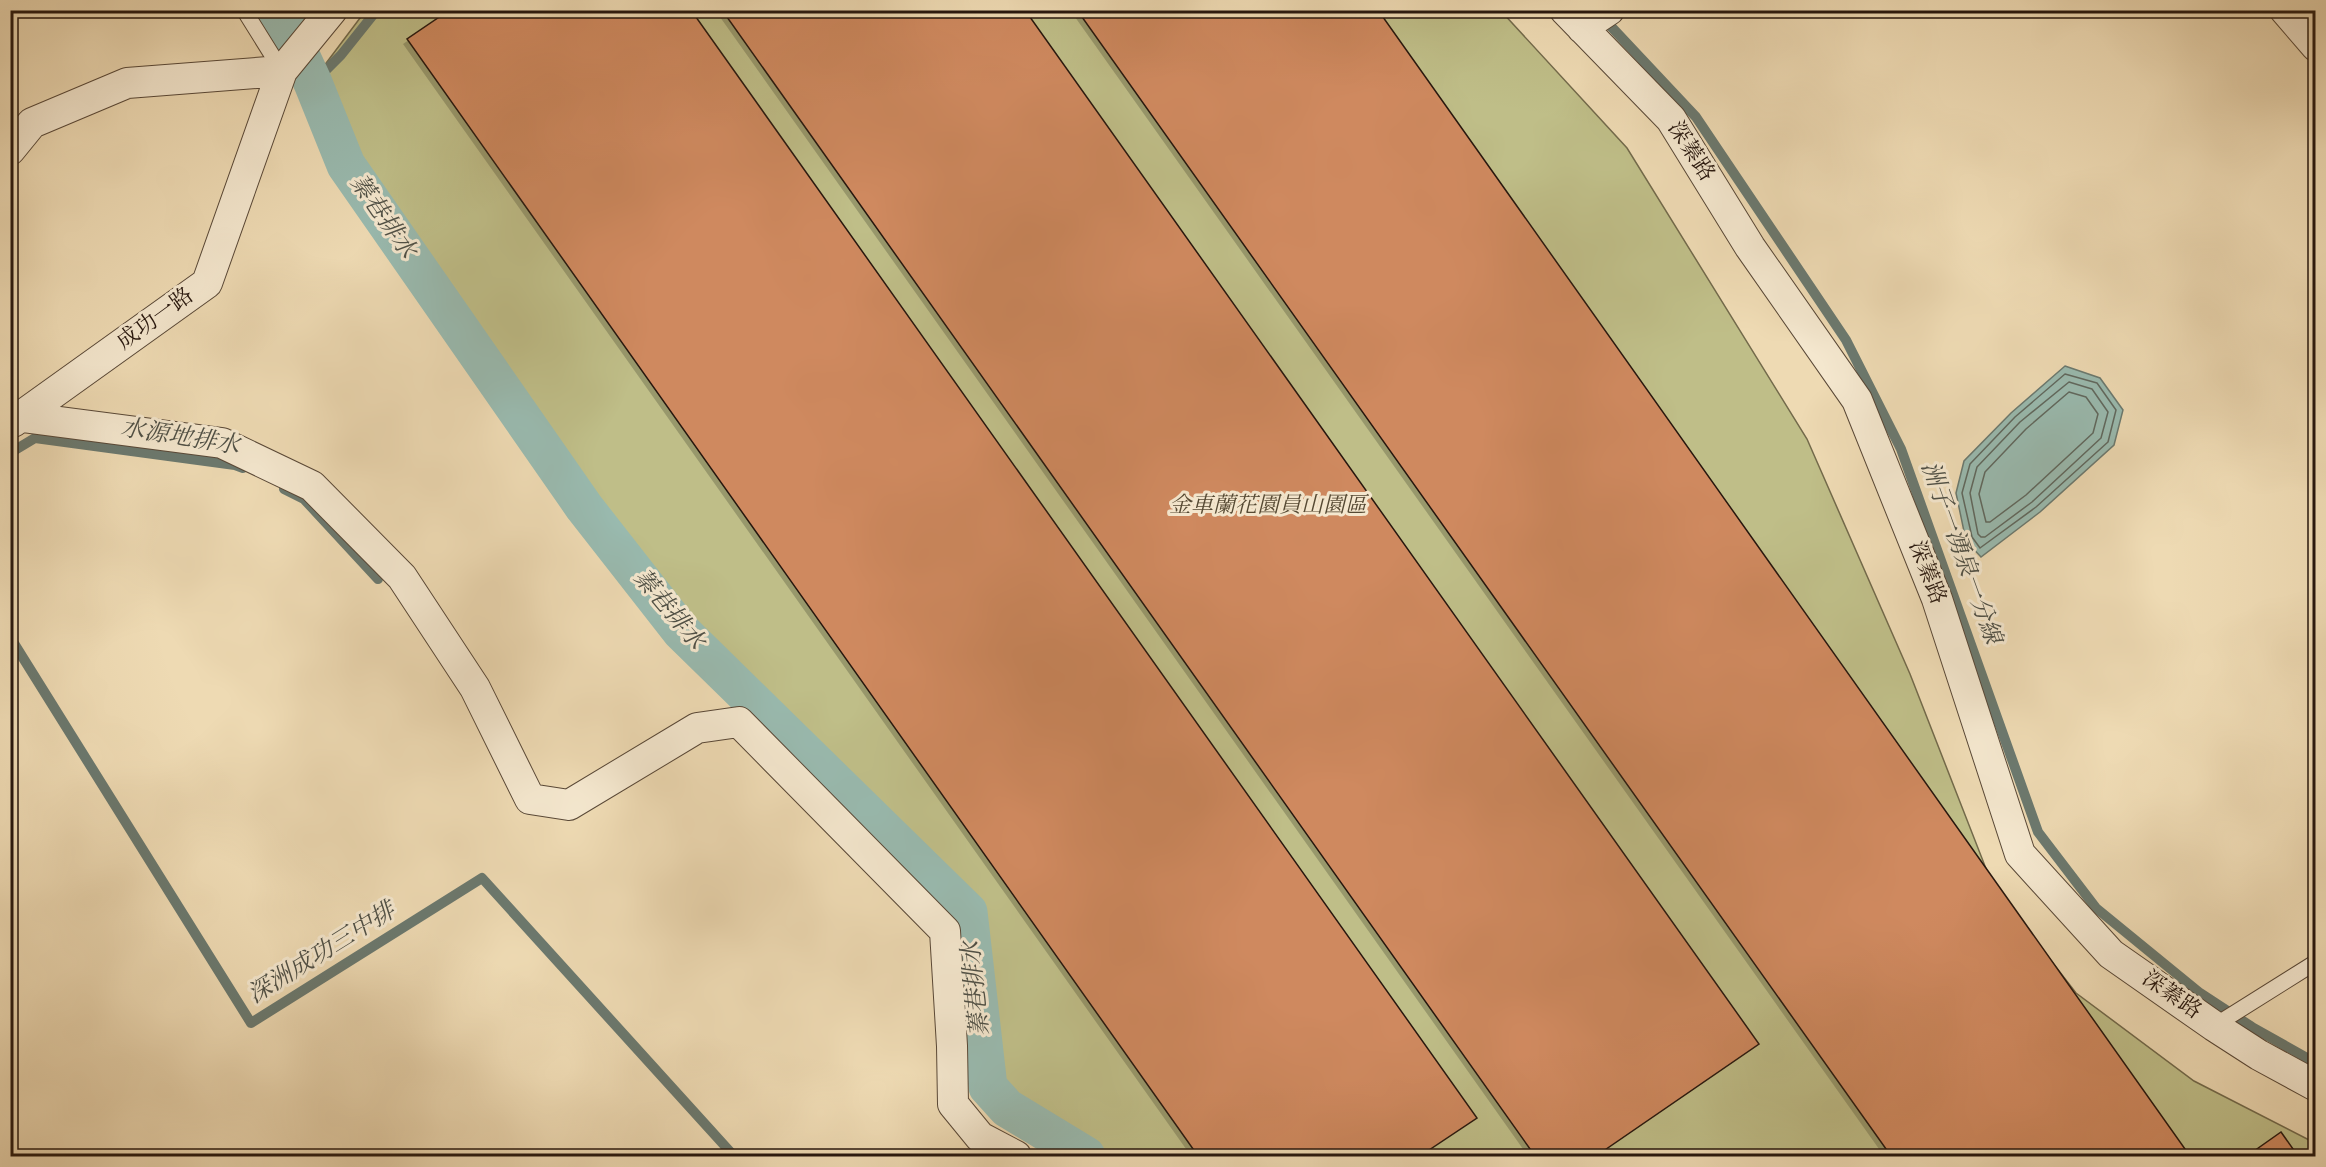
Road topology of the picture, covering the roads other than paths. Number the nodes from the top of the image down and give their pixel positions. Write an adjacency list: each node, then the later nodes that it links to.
1 (244, 10): 7 (lane)
2 (332, 10): 7 (street, 成功一路)
3 (1609, 10): 5 (street)
4 (2285, 10): 6 (street)
5 (1574, 19): 11 (street, 深蓁路)
6 (2316, 46)
7 (284, 68): 8 (street); 9 (street, 成功一路)
8 (10, 150)
9 (16, 420): 13 (street)
10 (2316, 962): 11 (lane)
11 (2214, 1026): 12 (street, 深蓁路)
12 (2316, 1086)
13 (1016, 1156)

